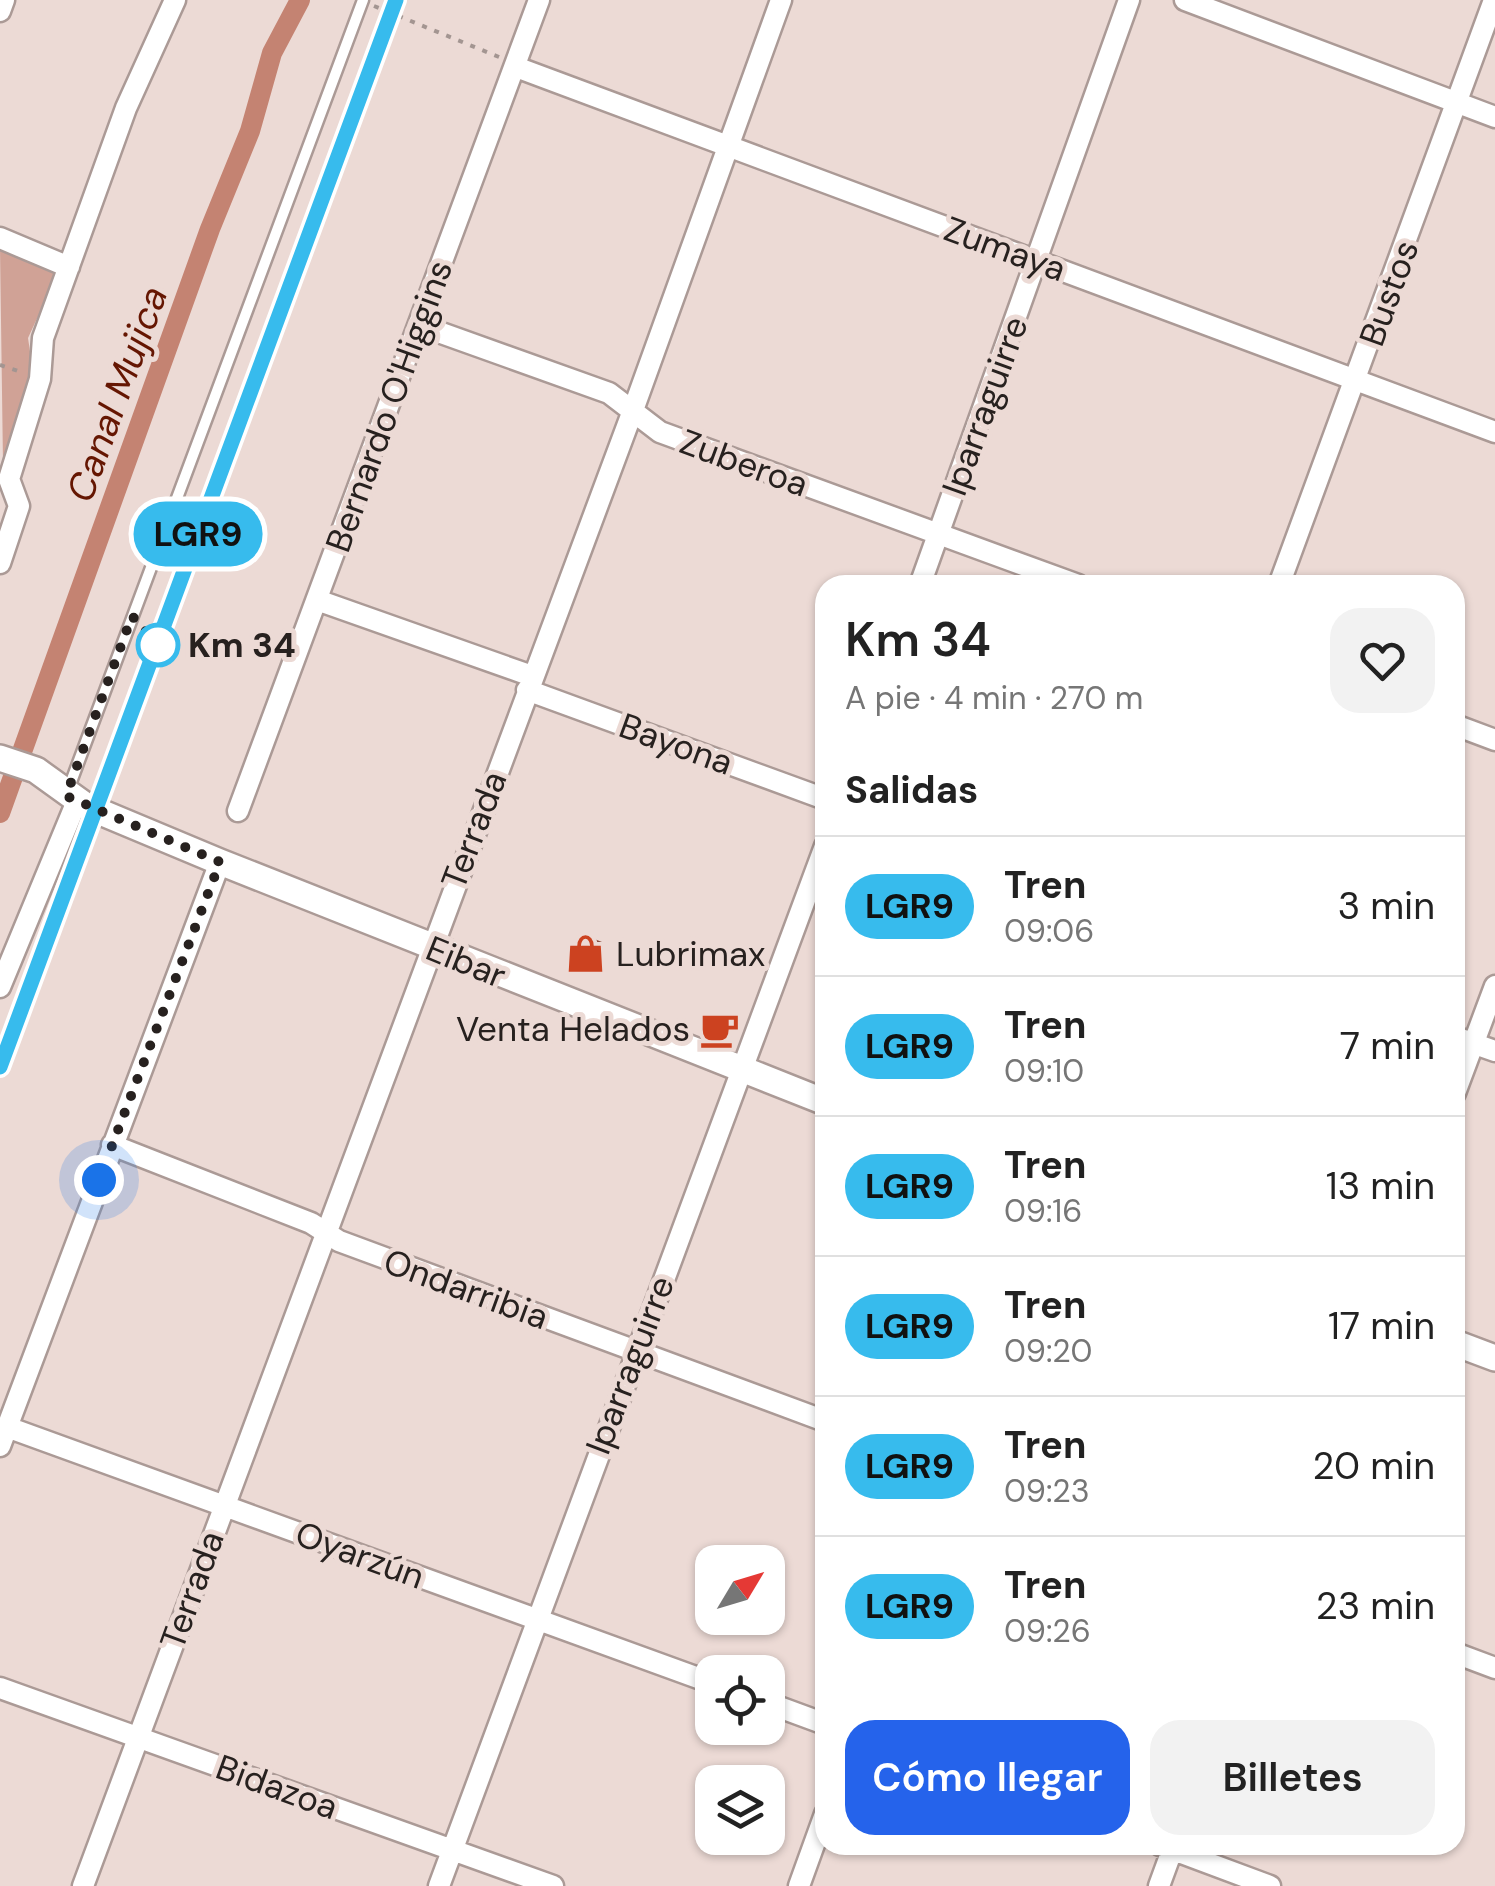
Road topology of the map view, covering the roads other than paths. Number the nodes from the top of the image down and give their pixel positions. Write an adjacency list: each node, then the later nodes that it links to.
1 (4, 0): 9 (street)
2 (175, 0): 16 (street)
3 (366, 0): 33 (lane)
4 (539, 0): 10 (street, Bernardo O'Higgins)
5 (781, 0): 13 (street, Terrada)
6 (1129, 0): 15 (street, Iparraguirre)
7 (1185, 0): 11 (street)
8 (1494, 0): 11 (street, Bustos)
9 (0, 11)
10 (516, 68): 13 (street, Zumaya); 17 (street, Bernardo O'Higgins)
11 (1458, 103): 12 (street); 18 (street, Bustos)
12 (1495, 117)
13 (726, 148): 15 (street, Zumaya); 19 (street, Terrada)
14 (0, 238): 16 (street)
15 (1038, 260): 18 (street, Zumaya); 22 (street, Iparraguirre)
16 (68, 268): 21 (street)
17 (419, 325): 19 (street, Zuberoa); 27 (street, Bernardo O'Higgins)
18 (1356, 382): 20 (street, Zumaya); 26 (street, Bustos)
19 (632, 413): 22 (street, Zuberoa); 28 (street, Terrada)
20 (1495, 432)
21 (4, 477): 23 (street)
22 (938, 534): 24 (street, Iparraguirre); 25 (street, Zuberoa)
23 (0, 563)
24 (924, 575)
25 (1051, 575)
26 (1283, 575)
27 (317, 600): 28 (street, Bayona); 34 (street, Bernardo O'Higgins)
28 (529, 683): 32 (street, Bayona); 37 (street, Terrada)
29 (1465, 728): 30 (street)
30 (1495, 740)
31 (2, 758): 33 (street, Eibar)
32 (815, 795)
33 (71, 799): 35 (street, Eibar); 39 (street)
34 (238, 811)
35 (220, 862): 37 (street, Eibar); 45 (street)
36 (815, 873): 43 (street, Iparraguirre)
37 (429, 948): 43 (street, Eibar); 46 (street, Terrada)
38 (1495, 986): 40 (street)
39 (0, 987)
40 (1465, 1038)
41 (1465, 1040): 42 (street)
42 (1495, 1051)
43 (742, 1071): 44 (street, Eibar); 48 (street, Iparraguirre)
44 (815, 1098)
45 (112, 1145): 46 (street, Ondarribia); 51 (street)
46 (327, 1233): 48 (street, Ondarribia); 52 (street, Terrada)
47 (1465, 1347): 49 (street)
48 (635, 1352): 50 (street, Ondarribia); 53 (street, Iparraguirre)
49 (1495, 1358)
50 (815, 1417)
51 (4, 1437): 52 (street, Oyarzún)
52 (223, 1505): 53 (street, Oyarzún); 60 (street, Terrada)
53 (535, 1618): 56 (street, Oyarzún); 62 (street, Iparraguirre)
54 (1465, 1658): 55 (street)
55 (1495, 1668)
56 (695, 1677)
57 (0, 1688): 60 (street, Bidazoa)
58 (785, 1709): 59 (street)
59 (815, 1720)
60 (138, 1736): 62 (street, Bidazoa); 65 (street, Terrada)
61 (815, 1841): 68 (street)
62 (452, 1850): 66 (street, Iparraguirre); 67 (street, Bidazoa)
63 (1167, 1855): 69 (street)
64 (1192, 1855): 70 (street)
65 (83, 1886)
66 (438, 1886)
67 (553, 1886)
68 (798, 1886)
69 (1159, 1886)
70 (1270, 1886)

